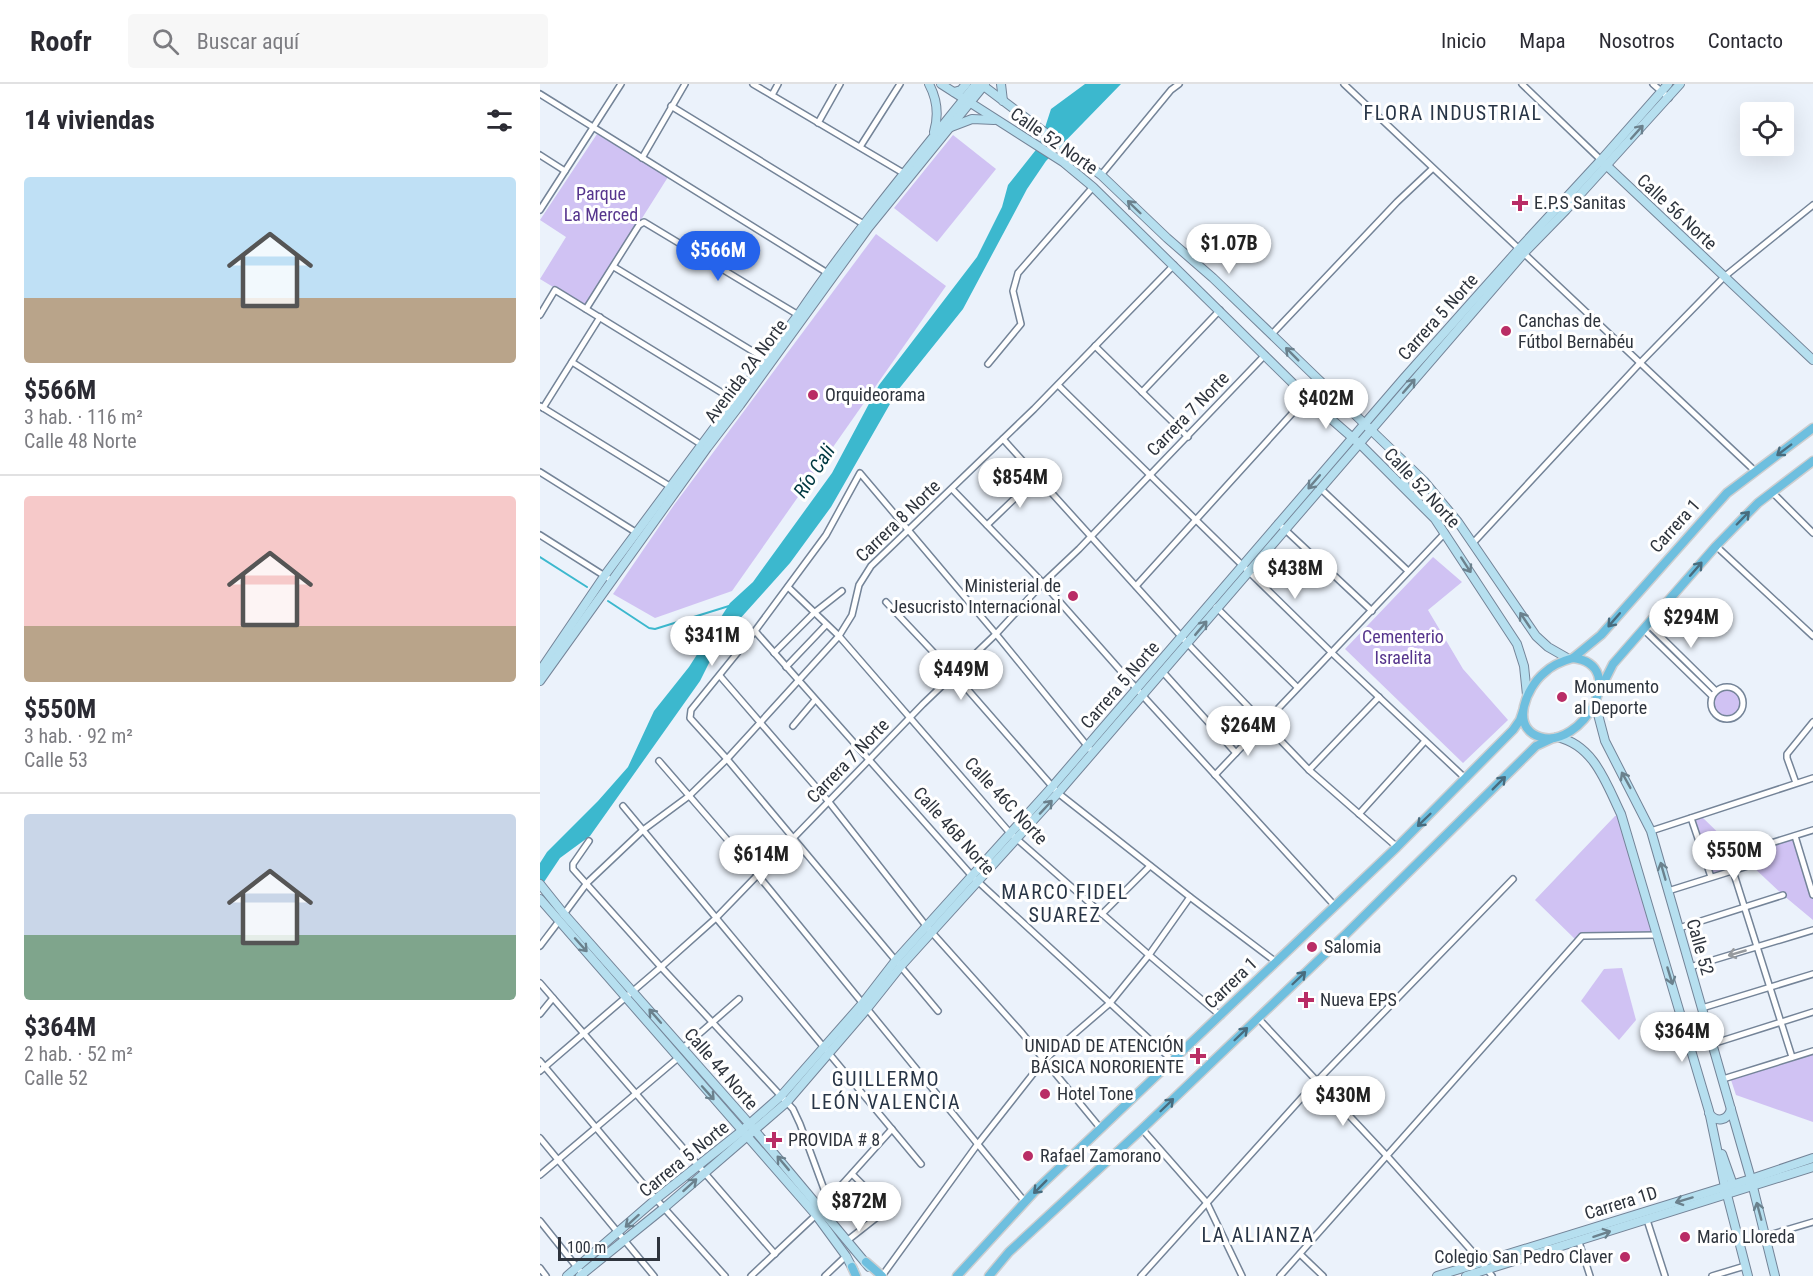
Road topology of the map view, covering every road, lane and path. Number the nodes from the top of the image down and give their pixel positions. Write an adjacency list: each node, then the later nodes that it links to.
1 (621, 84): 29 (street)
2 (685, 84): 25 (street)
3 (753, 84): 21 (street)
4 (778, 84): 21 (street)
5 (840, 84): 27 (street)
6 (900, 84): 31 (street)
7 (929, 84): 30 (main road)
8 (941, 84): 19 (main road, Calle 52 Norte)
9 (966, 84): 19 (main road)
10 (1001, 84): 24 (main road)
11 (1179, 84): 38 (street)
12 (1344, 84): 35 (street)
13 (1522, 84): 34 (street, Calle 56 Norte)
14 (1653, 84): 18 (street)
15 (1668, 84): 18 (main road, Carrera 5 Norte)
16 (1680, 84): 22 (main road, Carrera 5 Norte)
17 (981, 85): 23 (main road, Avenida 2A Norte); 24 (main road, Calle 52 Norte); 26 (main road)
18 (1661, 91): 22 (street); 34 (main road, Carrera 5 Norte)
19 (954, 92): 23 (main road, Calle 52 Norte)
20 (540, 94): 29 (street)
21 (772, 95): 27 (street)
22 (1669, 98): 34 (main road, Carrera 5 Norte, one-way to 22)
23 (967, 100): 28 (main road, Calle 52 Norte); 30 (main road, Avenida 2A Norte)
24 (1003, 101): 26 (main road, Calle 52 Norte)
25 (671, 106): 33 (street); 42 (street)
26 (1011, 106): 38 (main road, Calle 52 Norte)
27 (818, 123): 31 (street)
28 (1004, 124): 30 (main road); 39 (main road, Calle 52 Norte)
29 (593, 128): 33 (street); 36 (street)
30 (937, 135): 37 (main road, Avenida 2A Norte)
31 (860, 147): 37 (street)
32 (540, 155): 36 (street)
33 (642, 158): 48 (street)
34 (1604, 163): 45 (main road, Carrera 5 Norte); 49 (main road, Calle 56 Norte)
35 (1432, 169): 45 (street); 55 (street)
36 (565, 171): 41 (street)
37 (906, 174): 42 (main road, Avenida 2A Norte)
38 (1101, 175): 43 (main road, Calle 52 Norte, one-way to 38)
39 (1093, 187): 44 (main road, Calle 52 Norte); 61 (street)
40 (1813, 205): 49 (street)
41 (540, 210)
42 (866, 226): 48 (main road, Avenida 2A Norte)
43 (1157, 229): 44 (main road); 55 (main road, Calle 52 Norte)
44 (1145, 239): 46 (main road, Calle 52 Norte)
45 (1520, 252): 62 (street); 71 (main road, Carrera 5 Norte)
46 (1174, 265): 51 (main road, Calle 52 Norte); 56 (street, Carrera 8 Norte)
47 (614, 267): 50 (street); 54 (street); 59 (street)
48 (830, 275): 54 (main road, Avenida 2A Norte)
49 (1724, 277): 58 (main road, Calle 56 Norte); 62 (street)
50 (586, 309): 52 (street); 53 (street)
51 (1220, 310): 57 (main road, Calle 52 Norte); 65 (street)
52 (540, 315)
53 (600, 317): 60 (street); 67 (street)
54 (801, 317): 59 (main road, Avenida 2A Norte)
55 (1272, 334): 64 (main road, Calle 52 Norte, one-way to 55)
56 (1095, 346): 63 (street, Carrera 8 Norte); 65 (street)
57 (1265, 355): 66 (main road, Calle 52 Norte); 72 (street, Carrera 7 Norte)
58 (1813, 360)
59 (768, 361): 67 (main road, Avenida 2A Norte)
60 (572, 362): 69 (street); 75 (street)
61 (988, 364)
62 (1640, 364): 77 (street); 96 (street)
63 (1058, 385): 74 (street, Carrera 8 Norte); 80 (street)
64 (1328, 390): 68 (main road); 71 (main road, Calle 52 Norte)
65 (1142, 392): 72 (street)
66 (1307, 397): 68 (main road, Calle 52 Norte); 87 (street)
67 (737, 403): 75 (main road, Avenida 2A Norte)
68 (1315, 405): 73 (main road, Calle 52 Norte)
69 (542, 407): 83 (street)
70 (1813, 428): 77 (main road, Carrera 1, one-way to 77)
71 (1367, 429): 73 (main road, Carrera 5 Norte); 81 (main road, Calle 52 Norte)
72 (1188, 437): 80 (street, Carrera 7 Norte)
73 (1356, 438): 82 (main road, Carrera 5 Norte); 85 (main road, Calle 52 Norte); 89 (main road, Carrera 5 Norte, one-way to 89)
74 (1003, 439): 79 (street); 84 (street, Carrera 8 Norte)
75 (704, 446): 83 (main road, Avenida 2A Norte)
76 (1813, 461): 86 (main road)
77 (1755, 471): 121 (main road, Carrera 1, one-way to 121)
78 (540, 472): 94 (street)
79 (1038, 476): 88 (street); 95 (street)
80 (1150, 476): 87 (street); 95 (street, Carrera 7 Norte)
81 (1424, 481): 85 (main road); 96 (main road, Calle 52 Norte)
82 (1320, 488): 89 (main road, Carrera 5 Norte); 100 (street)
83 (673, 489): 94 (main road, Avenida 2A Norte)
84 (952, 489): 88 (street); 90 (street, Carrera 8 Norte)
85 (1408, 492): 91 (main road, Calle 52 Norte)
86 (1772, 492): 92 (street); 97 (main road, one-way to 86)
87 (1196, 519): 98 (street); 103 (street)
88 (987, 525): 102 (street)
89 (1281, 526): 98 (main road, Carrera 5 Norte); 99 (main road, Carrera 5 Norte); 109 (street)
90 (908, 531): 104 (street); 114 (street); 115 (street, Carrera 8 Norte)
91 (1445, 533): 100 (street); 134 (main road, Calle 52 Norte, one-way to 134)
92 (1813, 533)
93 (540, 535): 101 (street)
94 (640, 535): 101 (main road, Avenida 2A Norte)
95 (1091, 536): 102 (street, Carrera 7 Norte); 103 (street)
96 (1473, 543): 121 (main road, Calle 52 Norte, one-way to 96)
97 (1716, 546): 112 (main road, one-way to 97); 116 (street)
98 (1242, 564): 99 (street); 106 (main road, Carrera 5 Norte)
99 (1250, 571): 108 (main road, Carrera 5 Norte); 120 (street)
100 (1408, 571): 109 (street)
101 (608, 578): 124 (main road, Avenida 2A Norte); 128 (main road, Avenida 2A Norte)
102 (1043, 583): 114 (street, Carrera 7 Norte); 131 (street)
103 (1136, 586): 117 (street)
104 (788, 587): 110 (street, Calle 46C Norte); 113 (street)
105 (842, 591): 110 (street)
106 (1211, 601): 108 (street); 117 (main road, Carrera 5 Norte)
107 (886, 602): 126 (street)
108 (1218, 608): 118 (main road, Carrera 5 Norte, one-way to 108); 130 (street)
109 (1372, 611): 120 (street)
110 (814, 613): 111 (street, Calle 46C Norte); 119 (street)
111 (826, 625): 115 (street, Calle 46C Norte); 123 (street)
112 (1645, 627): 132 (main road); 133 (street)
113 (755, 632): 119 (street, Calle 46B Norte); 127 (street)
114 (996, 634): 126 (street, Carrera 7 Norte); 147 (street)
115 (839, 636): 129 (street, Carrera 8 Norte); 140 (street, Calle 46C Norte)
116 (1813, 636)
117 (1181, 637): 118 (street); 122 (main road, Carrera 5 Norte)
118 (1188, 644): 125 (main road, Carrera 5 Norte); 143 (street)
119 (774, 653): 123 (street, Calle 46B Norte)
120 (1332, 653): 130 (street); 136 (street)
121 (1571, 659): 132 (main road); 134 (main road)
122 (1157, 665): 125 (street); 131 (main road, Carrera 5 Norte)
123 (786, 666): 129 (street, Calle 46B Norte)
124 (540, 671)
125 (1163, 672): 135 (main road, Carrera 5 Norte); 149 (street)
126 (954, 674): 140 (street, Carrera 7 Norte); 158 (street)
127 (720, 676): 141 (street); 150 (street)
128 (540, 681)
129 (799, 682): 137 (street, Calle 46B Norte); 141 (street, Carrera 8 Norte)
130 (1298, 687): 143 (street)
131 (1137, 688): 135 (street); 147 (main road, Carrera 5 Norte)
132 (1599, 692): 138 (main road)
133 (1714, 693): 133 (street)
134 (1527, 695): 139 (main road)
135 (1143, 696): 148 (main road, Carrera 5 Norte); 154 (street)
136 (1379, 697): 146 (street); 153 (street)
137 (815, 700): 144 (street); 152 (street, Calle 46B Norte)
138 (1595, 703): 145 (main road); 167 (main road, Calle 52, one-way to 138)
139 (1523, 711): 145 (main road); 156 (main road, Carrera 1)
140 (910, 717): 152 (street, Carrera 7 Norte); 168 (street, Calle 46C Norte)
141 (759, 722): 150 (street, Carrera 8 Norte); 161 (street)
142 (1813, 722): 157 (street)
143 (1264, 723): 149 (street); 153 (street)
144 (793, 726)
145 (1554, 738): 197 (main road, Calle 52); 219 (main road, one-way to 145)
146 (1425, 741): 156 (street); 163 (street)
147 (1087, 746): 148 (street); 158 (main road, Carrera 5 Norte)
148 (1093, 753): 159 (main road, Carrera 5 Norte)
149 (1236, 753): 154 (street)
150 (727, 759): 160 (street, Carrera 8 Norte); 170 (street)
151 (659, 760): 160 (street)
152 (870, 760): 161 (street, Carrera 7 Norte); 179 (street, Calle 46B Norte)
153 (1309, 770): 163 (street)
154 (1215, 775): 189 (street)
155 (1813, 778): 157 (street)
156 (1466, 779): 172 (main road, Carrera 1, one-way to 172)
157 (1796, 783): 164 (street)
158 (1052, 787): 159 (street); 168 (main road, Carrera 5 Norte)
159 (1058, 793): 168 (main road, Carrera 5 Norte, one-way to 159); 175 (street)
160 (689, 796): 165 (street, Carrera 8 Norte); 177 (street)
161 (829, 802): 170 (street, Carrera 7 Norte); 195 (street)
162 (623, 806): 165 (street)
163 (1359, 814): 172 (street)
164 (1691, 818): 167 (street); 178 (street)
165 (643, 830): 182 (street, Carrera 8 Norte); 193 (street)
166 (1813, 830): 169 (street)
167 (1651, 831): 184 (main road, Calle 52, one-way to 167)
168 (1013, 836): 179 (main road, Carrera 5 Norte); 191 (street, Calle 46C Norte)
169 (1795, 836): 173 (street); 181 (street)
170 (793, 837): 177 (street, Carrera 7 Norte); 202 (street)
171 (589, 841): 182 (street)
172 (1397, 847): 189 (main road, Carrera 1)
173 (1739, 853)
174 (1751, 865): 176 (street)
175 (1150, 866): 187 (street); 191 (street)
176 (1733, 870): 178 (street); 190 (street)
177 (757, 874): 193 (street, Carrera 7 Norte); 213 (street)
178 (1711, 877): 184 (street)
179 (975, 879): 195 (main road, Carrera 5 Norte); 212 (street, Calle 46B Norte)
180 (1513, 879): 233 (street)
181 (1811, 880): 186 (street)
182 (587, 883): 192 (street, Carrera 8 Norte); 203 (street)
183 (540, 884): 192 (main road, Calle 44 Norte)
184 (1668, 891): 194 (main road, Calle 52)
185 (1783, 895): 190 (street)
186 (1813, 895)
187 (1190, 897): 200 (street); 201 (street)
188 (541, 900): 192 (main road, Calle 44 Norte)
189 (1335, 906): 201 (main road, Carrera 1)
190 (1744, 907): 194 (street); 199 (street)
191 (1102, 914): 200 (street, Calle 46C Norte)
192 (561, 917): 198 (street, Carrera 8 Norte); 208 (main road, Calle 44 Norte); 209 (main road, Calle 44 Norte, one-way to 209)
193 (716, 918): 203 (street, Carrera 7 Norte); 225 (street)
194 (1679, 928): 204 (main road, Calle 52)
195 (929, 930): 202 (main road, Carrera 5 Norte); 229 (street)
196 (1813, 930): 199 (street)
197 (1657, 934): 237 (main road, Calle 52, one-way to 237); 246 (street)
198 (540, 946)
199 (1757, 948): 204 (street, one-way to 204); 207 (street)
200 (1149, 955): 212 (street); 218 (street, Calle 46C Norte)
201 (1276, 962): 218 (main road, Carrera 1)
202 (898, 963): 213 (main road, Carrera 5 Norte); 215 (street)
203 (661, 967): 208 (street, Carrera 7 Norte); 221 (street)
204 (1690, 967): 214 (main road, Calle 52)
205 (1813, 974): 207 (street)
206 (540, 983): 210 (street)
207 (1770, 987): 214 (street); 220 (street)
208 (633, 991): 209 (street, Carrera 7 Norte); 224 (main road, Calle 44 Norte, one-way to 208)
209 (626, 997): 222 (street, Carrera 7 Norte); 228 (main road, Calle 44 Norte)
210 (553, 999): 217 (street); 222 (street)
211 (740, 999): 221 (street)
212 (1110, 1003): 229 (street); 230 (street, Calle 46B Norte)
213 (864, 1007): 225 (main road, Carrera 5 Norte); 245 (street)
214 (1702, 1008): 223 (main road, Calle 52)
215 (938, 1011)
216 (1813, 1012): 220 (street)
217 (540, 1014)
218 (1221, 1016): 230 (main road, Carrera 1)
219 (1258, 1018): 233 (street); 242 (main road, one-way to 219)
220 (1781, 1022): 223 (street); 227 (street)
221 (712, 1023): 224 (street); 235 (street)
222 (584, 1033): 231 (street, Carrera 7 Norte); 234 (street)
223 (1712, 1044): 232 (main road, Calle 52)
224 (683, 1048): 238 (main road, Calle 44 Norte)
225 (827, 1050): 235 (main road, Carrera 5 Norte); 240 (street)
226 (1813, 1051): 227 (street)
227 (1792, 1057): 232 (street)
228 (678, 1059): 234 (street); 243 (main road, Calle 44 Norte, one-way to 243)
229 (1044, 1060): 241 (street); 245 (street)
230 (1173, 1060): 241 (main road, Carrera 1)
231 (542, 1066): 239 (street)
232 (1722, 1079): 236 (main road, Calle 52)
233 (1316, 1082): 246 (street); 259 (street)
234 (635, 1094): 239 (street); 251 (street)
235 (784, 1099): 238 (main road, Carrera 5 Norte); 257 (street)
236 (1730, 1105): 237 (main road); 254 (main road, Calle 52)
237 (1709, 1112): 255 (main road, Calle 52)
238 (752, 1127): 243 (main road, Carrera 5 Norte); 261 (main road, Calle 44 Norte, one-way to 238)
239 (595, 1128): 248 (street); 256 (street)
240 (892, 1129): 249 (street); 252 (street)
241 (1101, 1129): 258 (main road, Carrera 1, one-way to 258)
242 (1142, 1129): 259 (street); 288 (main road)
243 (745, 1134): 251 (main road, Carrera 5 Norte); 261 (main road, Calle 44 Norte)
244 (540, 1138): 248 (street)
245 (977, 1145): 258 (street); 286 (street)
246 (1387, 1156): 270 (street); 273 (street)
247 (1813, 1158): 254 (main road, Carrera 1D)
248 (558, 1160): 253 (street); 266 (street)
249 (921, 1164)
250 (1813, 1167): 254 (main road, Carrera 1D)
251 (701, 1168): 256 (main road, Carrera 5 Norte); 260 (main road, Carrera 5 Norte, one-way to 251); 269 (street)
252 (852, 1174): 257 (street); 267 (street)
253 (540, 1175)
254 (1752, 1183): 255 (main road, Carrera 1D); 255 (main road); 265 (main road, Calle 52, one-way to 254)
255 (1728, 1189): 262 (main road, Carrera 1D); 273 (main road, Carrera 1D, one-way to 273); 274 (main road, Calle 52)
256 (656, 1199): 260 (street); 266 (main road, Carrera 5 Norte, one-way to 266)
257 (828, 1200): 261 (street)
258 (1025, 1202): 287 (main road, Carrera 1)
259 (1207, 1203): 289 (street); 290 (street)
260 (663, 1208): 266 (main road, Carrera 5 Norte); 282 (street)
261 (818, 1211): 267 (main road, Calle 44 Norte); 269 (street); 271 (main road, Calle 44 Norte)
262 (1647, 1220): 268 (main road, Carrera 1D, one-way to 262); 296 (street)
263 (540, 1221): 276 (street)
264 (1813, 1222): 265 (street)
265 (1766, 1236): 299 (main road, Calle 52)
266 (620, 1237): 276 (main road, Carrera 5 Norte); 281 (street)
267 (848, 1240): 272 (main road, Calle 44 Norte)
268 (1579, 1242): 278 (main road, Carrera 1D); 295 (street)
269 (775, 1254): 283 (street)
270 (1300, 1254): 291 (street); 292 (street)
271 (846, 1256): 277 (main road, Calle 44 Norte); 284 (street)
272 (866, 1262): 285 (main road, Calle 44 Norte); 286 (main road)
273 (1482, 1262): 278 (street); 293 (main road, Carrera 1D)
274 (1745, 1266): 297 (street); 298 (main road, Calle 52)
275 (540, 1268): 279 (street)
276 (581, 1273): 280 (main road, Carrera 5 Norte)
277 (855, 1273)
278 (1490, 1273): 294 (main road, Carrera 1D)
279 (546, 1276)
280 (567, 1276)
281 (654, 1276)
282 (725, 1276)
283 (752, 1276)
284 (825, 1276)
285 (876, 1276)
286 (882, 1276)
287 (957, 1276)
288 (989, 1276)
289 (1140, 1276)
290 (1242, 1276)
291 (1280, 1276)
292 (1323, 1276)
293 (1437, 1276)
294 (1466, 1276)
295 (1590, 1276)
296 (1665, 1276)
297 (1712, 1276)
298 (1748, 1276)
299 (1775, 1276)

